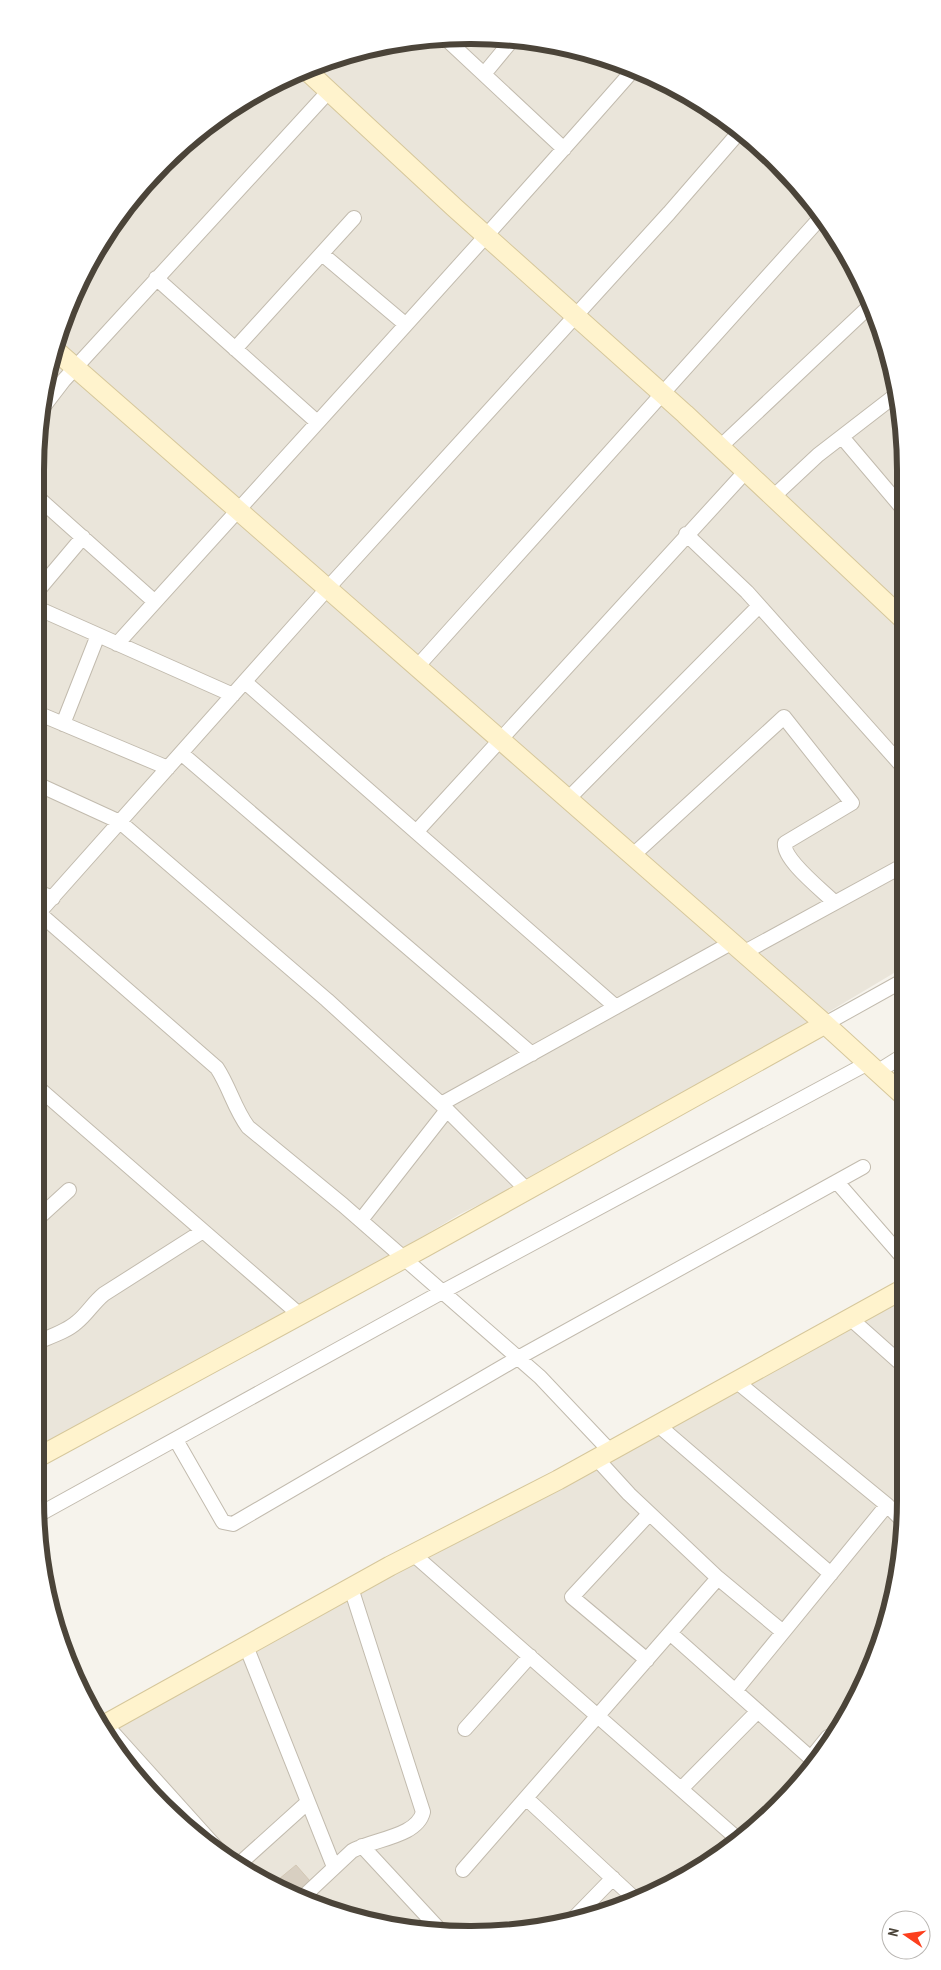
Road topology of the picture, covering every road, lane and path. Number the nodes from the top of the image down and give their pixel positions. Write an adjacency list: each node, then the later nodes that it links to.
1 (452, 45): 3 (street)
2 (507, 46): 3 (street)
3 (484, 74): 8 (street)
4 (630, 74): 8 (street)
5 (311, 75): 6 (street)
6 (328, 91): 11 (street); 13 (street)
7 (735, 136): 15 (street)
8 (564, 149): 11 (street)
9 (354, 218): 12 (street)
10 (817, 222): 20 (street)
11 (487, 236): 15 (street); 16 (street)
12 (322, 254): 16 (street); 17 (street)
13 (156, 278): 17 (street); 19 (street)
14 (866, 310): 25 (street)
15 (575, 316): 20 (street); 34 (street)
16 (405, 324): 23 (street)
17 (235, 349): 23 (street)
18 (60, 354): 19 (street)
19 (75, 368): 21 (street); 30 (street)
20 (664, 395): 25 (street); 41 (street)
21 (50, 399)
22 (891, 399): 24 (street)
23 (317, 422): 30 (street)
24 (842, 437): 27 (street); 29 (street)
25 (720, 447): 26 (street)
26 (746, 471): 27 (street); 31 (street)
27 (773, 497): 38 (street)
28 (44, 503): 32 (street)
29 (897, 503)
30 (237, 510): 34 (street); 35 (street)
31 (686, 534): 36 (street); 46 (street)
32 (83, 537): 33 (street); 35 (street)
33 (44, 583)
34 (327, 590): 41 (street); 42 (street)
35 (156, 602): 40 (street)
36 (760, 606): 48 (street); 51 (street)
37 (44, 610): 39 (street)
38 (897, 614)
39 (98, 635): 40 (street); 45 (street)
40 (117, 644): 43 (street)
41 (416, 668): 46 (street)
42 (245, 682): 43 (street); 53 (street)
43 (233, 695): 47 (street)
44 (44, 716): 45 (street)
45 (63, 724): 49 (street)
46 (499, 740): 51 (street); 53 (street)
47 (181, 753): 49 (street); 65 (street)
48 (897, 755)
49 (168, 768): 52 (street)
50 (44, 787): 52 (street)
51 (567, 800): 54 (street)
52 (120, 822): 57 (street); 70 (street)
53 (417, 831): 63 (street)
54 (632, 856): 58 (street); 61 (street)
55 (897, 869): 58 (street)
56 (44, 895): 57 (street)
57 (52, 898): 59 (street)
58 (834, 902): 61 (street)
59 (44, 907)
60 (44, 921): 76 (street)
61 (737, 948): 63 (street); 64 (street)
62 (897, 984): 64 (street)
63 (616, 1007): 65 (street)
64 (825, 1024): 67 (street); 74 (street)
65 (532, 1054): 70 (street)
66 (897, 1058): 67 (street)
67 (872, 1067): 68 (street); 80 (street)
68 (897, 1090)
69 (44, 1092): 77 (street)
70 (444, 1107): 74 (street); 76 (street)
71 (863, 1167): 72 (street)
72 (837, 1182): 78 (street); 85 (street)
73 (69, 1190): 75 (street)
74 (527, 1190): 79 (street)
75 (44, 1213)
76 (361, 1220): 79 (street)
77 (203, 1231): 82 (street); 84 (street)
78 (897, 1251)
79 (404, 1258): 80 (street); 82 (street)
80 (442, 1292): 85 (street); 89 (street)
81 (897, 1293): 83 (street)
82 (300, 1315): 90 (street)
83 (851, 1319): 86 (street); 87 (street)
84 (44, 1339)
85 (516, 1359): 89 (street); 91 (street)
86 (897, 1360)
87 (736, 1381): 88 (street); 92 (street)
88 (658, 1425): 91 (street); 97 (street)
89 (176, 1440): 93 (street)
90 (44, 1454)
91 (603, 1455): 94 (street); 96 (street)
92 (887, 1505): 95 (street); 97 (street)
93 (44, 1512)
94 (649, 1514): 98 (street); 104 (street)
95 (896, 1514)
96 (413, 1554): 99 (street); 103 (street)
97 (831, 1574): 100 (street)
98 (718, 1578): 100 (street); 101 (street)
99 (351, 1588): 102 (street); 117 (street)
100 (782, 1632): 105 (street)
101 (670, 1633): 104 (street); 105 (street)
102 (246, 1646): 108 (street); 115 (street)
103 (530, 1656): 107 (street); 109 (street)
104 (647, 1660): 107 (street)
105 (735, 1691): 106 (street)
106 (758, 1711): 111 (street); 113 (street)
107 (598, 1716): 113 (street); 114 (street)
108 (107, 1722)
109 (465, 1730)
110 (126, 1750): 112 (street)
111 (810, 1757)
112 (157, 1788)
113 (681, 1789): 116 (street)
114 (526, 1798): 120 (street); 121 (street)
115 (308, 1802): 118 (street); 119 (street)
116 (733, 1835)
117 (362, 1846): 119 (street); 125 (street)
118 (243, 1860)
119 (334, 1867): 122 (street)
120 (462, 1870)
121 (613, 1878): 123 (street); 124 (street)
122 (306, 1894)
123 (630, 1895)
124 (580, 1912)
125 (435, 1924)

